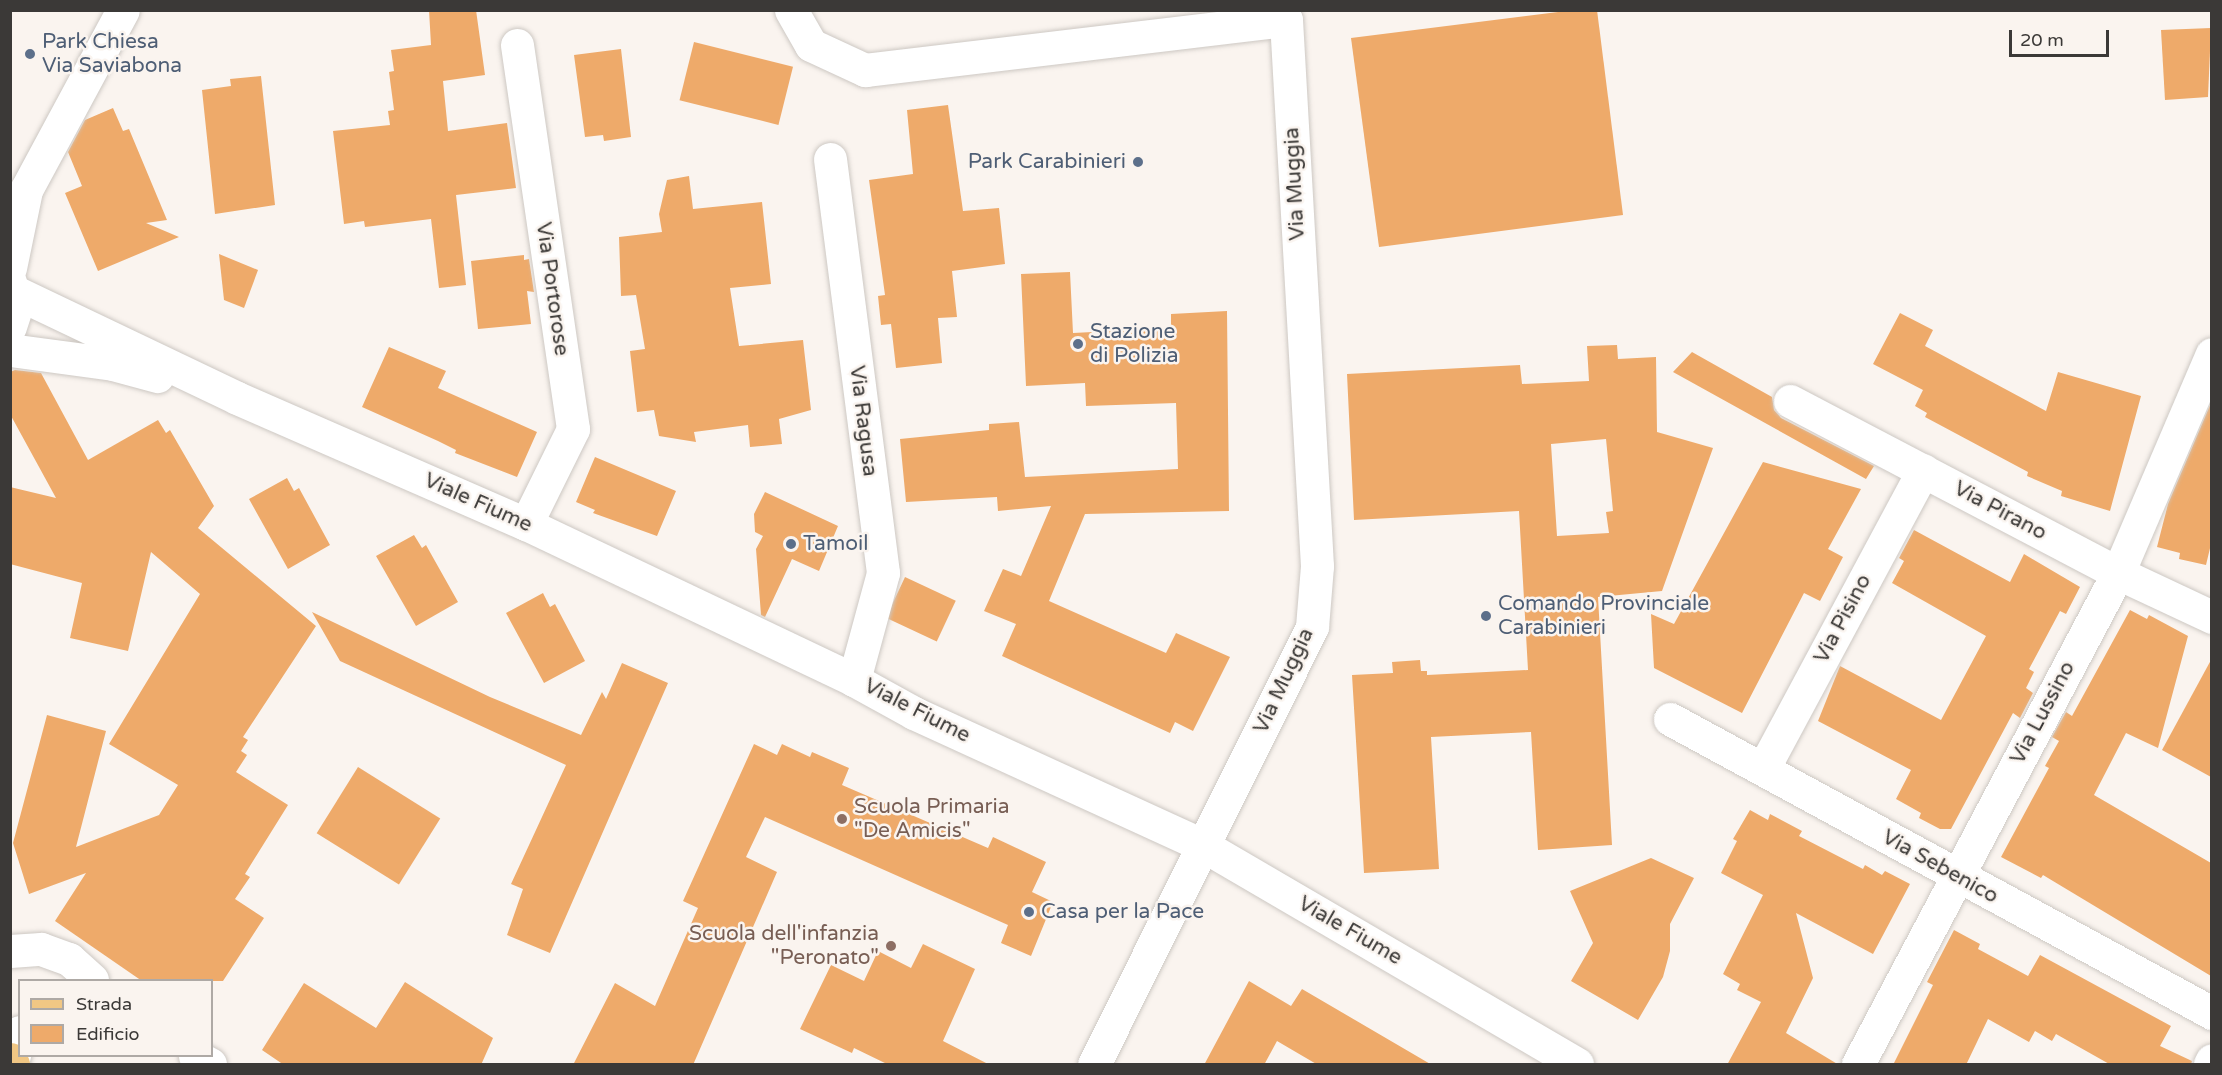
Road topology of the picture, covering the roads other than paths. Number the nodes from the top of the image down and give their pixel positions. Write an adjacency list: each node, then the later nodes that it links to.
1 (123, 10): 5 (street)
2 (791, 10): 19 (street, Via Muggia)
3 (517, 45): 13 (street, Via Portorose)
4 (830, 159): 16 (street, Via Ragusa)
5 (18, 197): 6 (street)
6 (12, 281): 7 (street); 10 (street, Viale Fiume)
7 (10, 327)
8 (10, 350): 10 (street, Viale Fiume)
9 (2211, 354): 14 (street, Via Lussino)
10 (237, 398): 13 (street, Viale Fiume)
11 (1790, 401): 12 (street, Via Pirano)
12 (1923, 470): 14 (street, Via Pirano); 18 (street, Via Pisino)
13 (526, 524): 16 (street, Viale Fiume)
14 (2118, 573): 15 (street, Via Pirano); 20 (street, Via Lussino)
15 (2211, 617)
16 (854, 680): 19 (street, Viale Fiume)
17 (1670, 719): 18 (street, Via Sebenico)
18 (1763, 769): 20 (street, Via Sebenico)
19 (1204, 846): 27 (street); 28 (street, Viale Fiume)
20 (1956, 876): 23 (street, Via Sebenico); 29 (street, Via Lussino)
21 (10, 951): 22 (street)
22 (90, 979)
23 (2211, 1012)
24 (197, 1057): 26 (street)
25 (2211, 1060): 30 (street)
26 (210, 1065)
27 (1094, 1065)
28 (1577, 1065)
29 (1858, 1065)
30 (2210, 1065)

